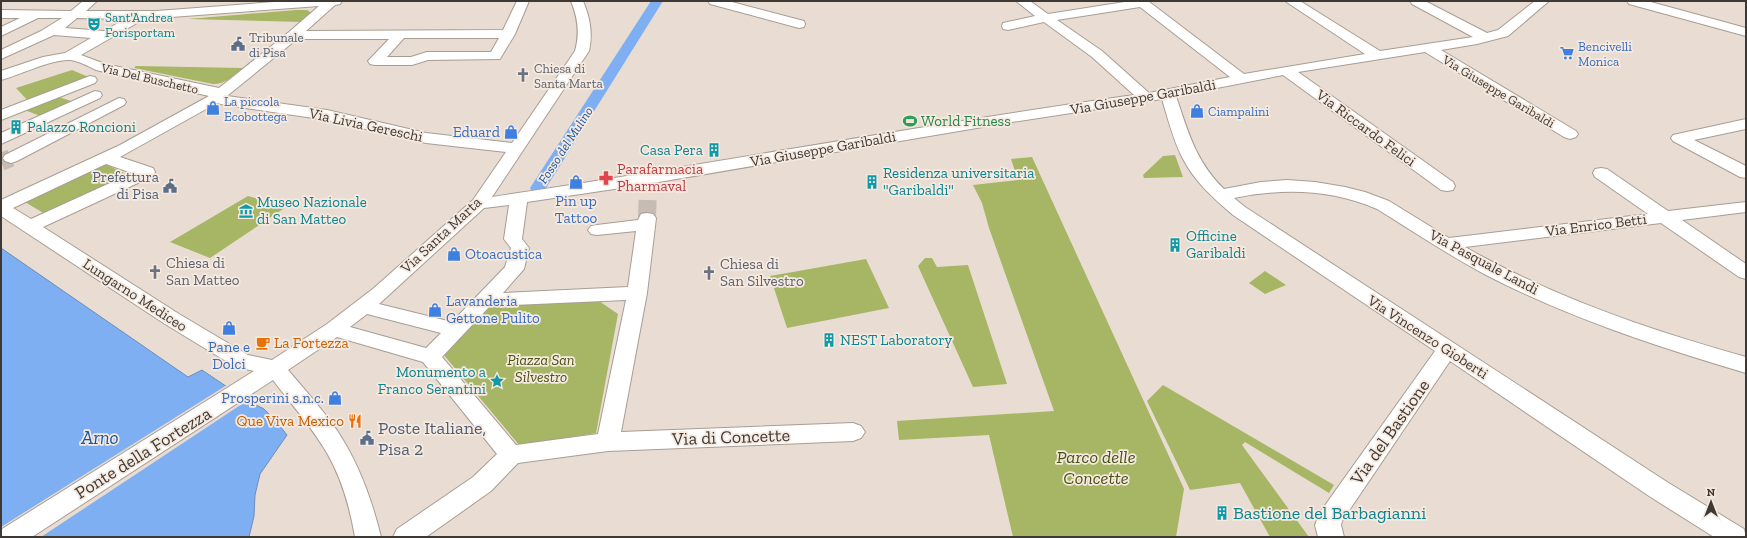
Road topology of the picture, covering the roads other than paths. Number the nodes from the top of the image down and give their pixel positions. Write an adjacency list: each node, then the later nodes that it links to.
1 (91, 1): 17 (street)
2 (150, 1): 15 (street)
3 (333, 1): 16 (street); 26 (street)
4 (523, 1): 24 (street)
5 (577, 1): 44 (street, Via Santa Marta)
6 (714, 1): 19 (street)
7 (1022, 1): 18 (street)
8 (1291, 1): 31 (street)
9 (1416, 1): 28 (street)
10 (1543, 1): 28 (street, Via Giuseppe Garibaldi)
11 (1633, 1): 23 (street)
12 (1141, 2): 18 (street); 35 (street)
13 (1, 14): 14 (street)
14 (35, 15): 17 (street); 22 (street)
15 (136, 15): 16 (street); 17 (street); 25 (street)
16 (157, 15): 32 (street)
17 (71, 16): 21 (street)
18 (1045, 18): 20 (street); 38 (street)
19 (799, 24)
20 (1008, 26)
21 (52, 31): 25 (street); 30 (street)
22 (1, 32)
23 (1746, 32)
24 (508, 34): 27 (street); 27 (street)
25 (106, 35): 32 (street)
26 (294, 35): 27 (street); 37 (street)
27 (400, 35)
28 (1486, 38): 29 (street, Via Giuseppe Garibaldi)
29 (1428, 48): 31 (street, Via Giuseppe Garibaldi); 42 (street, Via Giuseppe Garibaldi)
30 (1, 55)
31 (1378, 56): 33 (street, Via Giuseppe Garibaldi)
32 (76, 57): 34 (street); 37 (street, Via Del Buschetto)
33 (1286, 70): 35 (street, Via Giuseppe Garibaldi); 49 (street, Via Riccardo Felici)
34 (1, 76)
35 (1242, 79): 36 (street, Via Giuseppe Garibaldi)
36 (1168, 94): 38 (street, Via Giuseppe Garibaldi); 50 (street, Via Vincenzo Gioberti)
37 (217, 97): 44 (street, Via Livia Gereschi); 46 (street)
38 (1146, 98): 51 (street, Via Giuseppe Garibaldi)
39 (119, 102): 45 (street)
40 (1, 115): 43 (street)
41 (1746, 124): 48 (street)
42 (1570, 134)
43 (1, 139)
44 (517, 148): 52 (street, Via Santa Marta)
45 (11, 158)
46 (106, 158): 53 (street); 56 (street)
47 (1601, 173): 55 (street)
48 (1746, 173)
49 (1447, 186)
50 (1220, 195): 58 (street, Via Pasquale Landi); 65 (street, Via Vincenzo Gioberti)
51 (519, 199): 52 (street, Via Giuseppe Garibaldi); 61 (street)
52 (479, 204): 62 (street, Via Santa Marta)
53 (1, 207): 56 (street, Lungarno Mediceo)
54 (1746, 207): 55 (street, Via Enrico Betti)
55 (1666, 216): 58 (street, Via Enrico Betti); 59 (street)
56 (31, 226): 68 (street, Lungarno Mediceo)
57 (597, 230): 60 (street)
58 (1447, 244): 67 (street, Via Pasquale Landi)
59 (1746, 273)
60 (637, 293): 61 (street); 70 (street)
61 (485, 300): 64 (street)
62 (363, 306): 63 (street, Via Santa Marta); 64 (street)
63 (334, 329): 66 (street); 68 (street, Via Santa Marta)
64 (456, 330): 66 (street)
65 (1447, 350): 75 (street, Via del Bastione); 76 (street, Via Vincenzo Gioberti)
66 (430, 356): 71 (street)
67 (1746, 365)
68 (275, 368): 72 (street, Ponte della Fortezza); 73 (street)
69 (853, 432): 70 (street, Via di Concette)
70 (608, 442): 71 (street)
71 (510, 455): 74 (street)
72 (11, 537)
73 (368, 537)
74 (406, 537)
75 (1331, 537)
76 (1736, 537)

